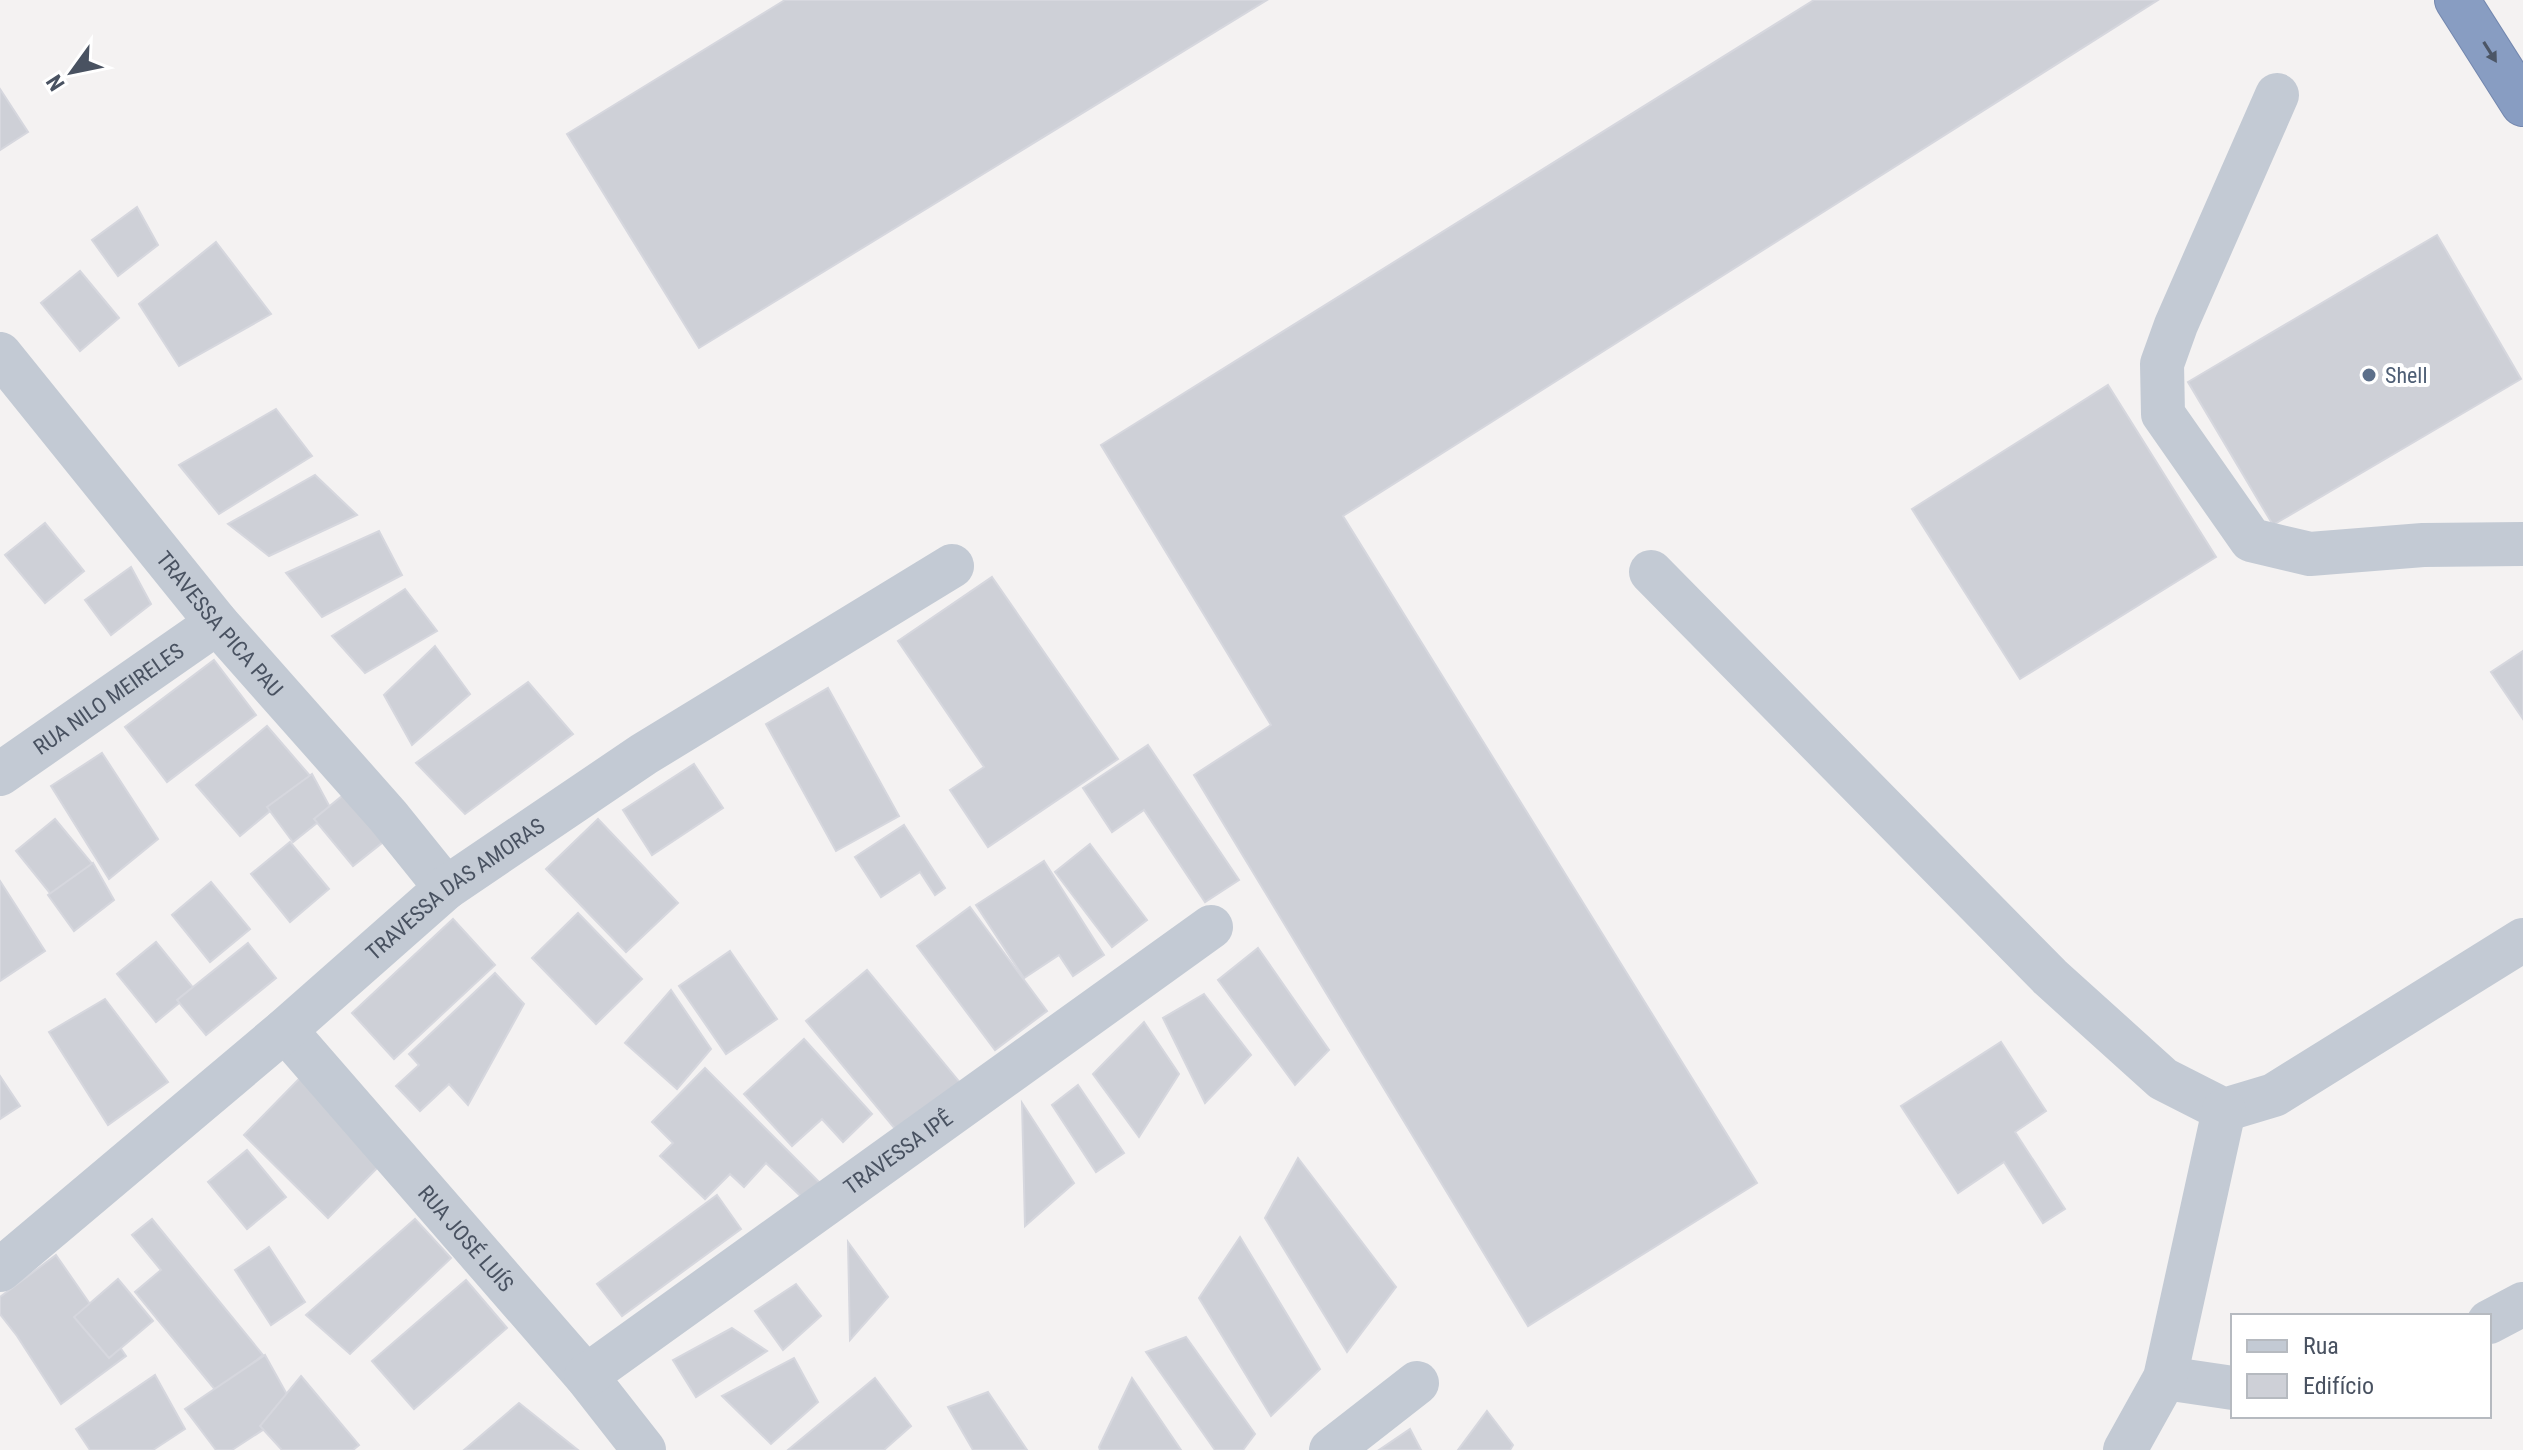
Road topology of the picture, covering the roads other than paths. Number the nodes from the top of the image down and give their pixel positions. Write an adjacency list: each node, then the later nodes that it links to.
1 (2457, 0): 3 (highway, one-way to 3)
2 (2277, 95): 5 (street)
3 (2523, 104)
4 (0, 354): 8 (street, TRAVESSA PICA PAU)
5 (2523, 544)
6 (952, 566): 10 (street, TRAVESSA DAS AMORAS)
7 (1651, 572): 14 (street)
8 (217, 623): 9 (street, RUA NILO MEIRELES); 10 (street, TRAVESSA PICA PAU)
9 (0, 774)
10 (446, 888): 13 (street, TRAVESSA DAS AMORAS)
11 (1211, 927): 18 (street, TRAVESSA IPÊ)
12 (2523, 940): 14 (street)
13 (285, 1030): 15 (street, TRAVESSA DAS AMORAS); 18 (street, RUA JOSÉ LUÍS)
14 (2224, 1110): 19 (street)
15 (0, 1270)
16 (2523, 1304): 17 (street)
17 (2491, 1321)
18 (586, 1376): 22 (street, RUA JOSÉ LUÍS)
19 (2165, 1378): 21 (street); 24 (street)
20 (1417, 1383): 23 (street)
21 (2231, 1388)
22 (644, 1450)
23 (1331, 1450)
24 (2125, 1450)

